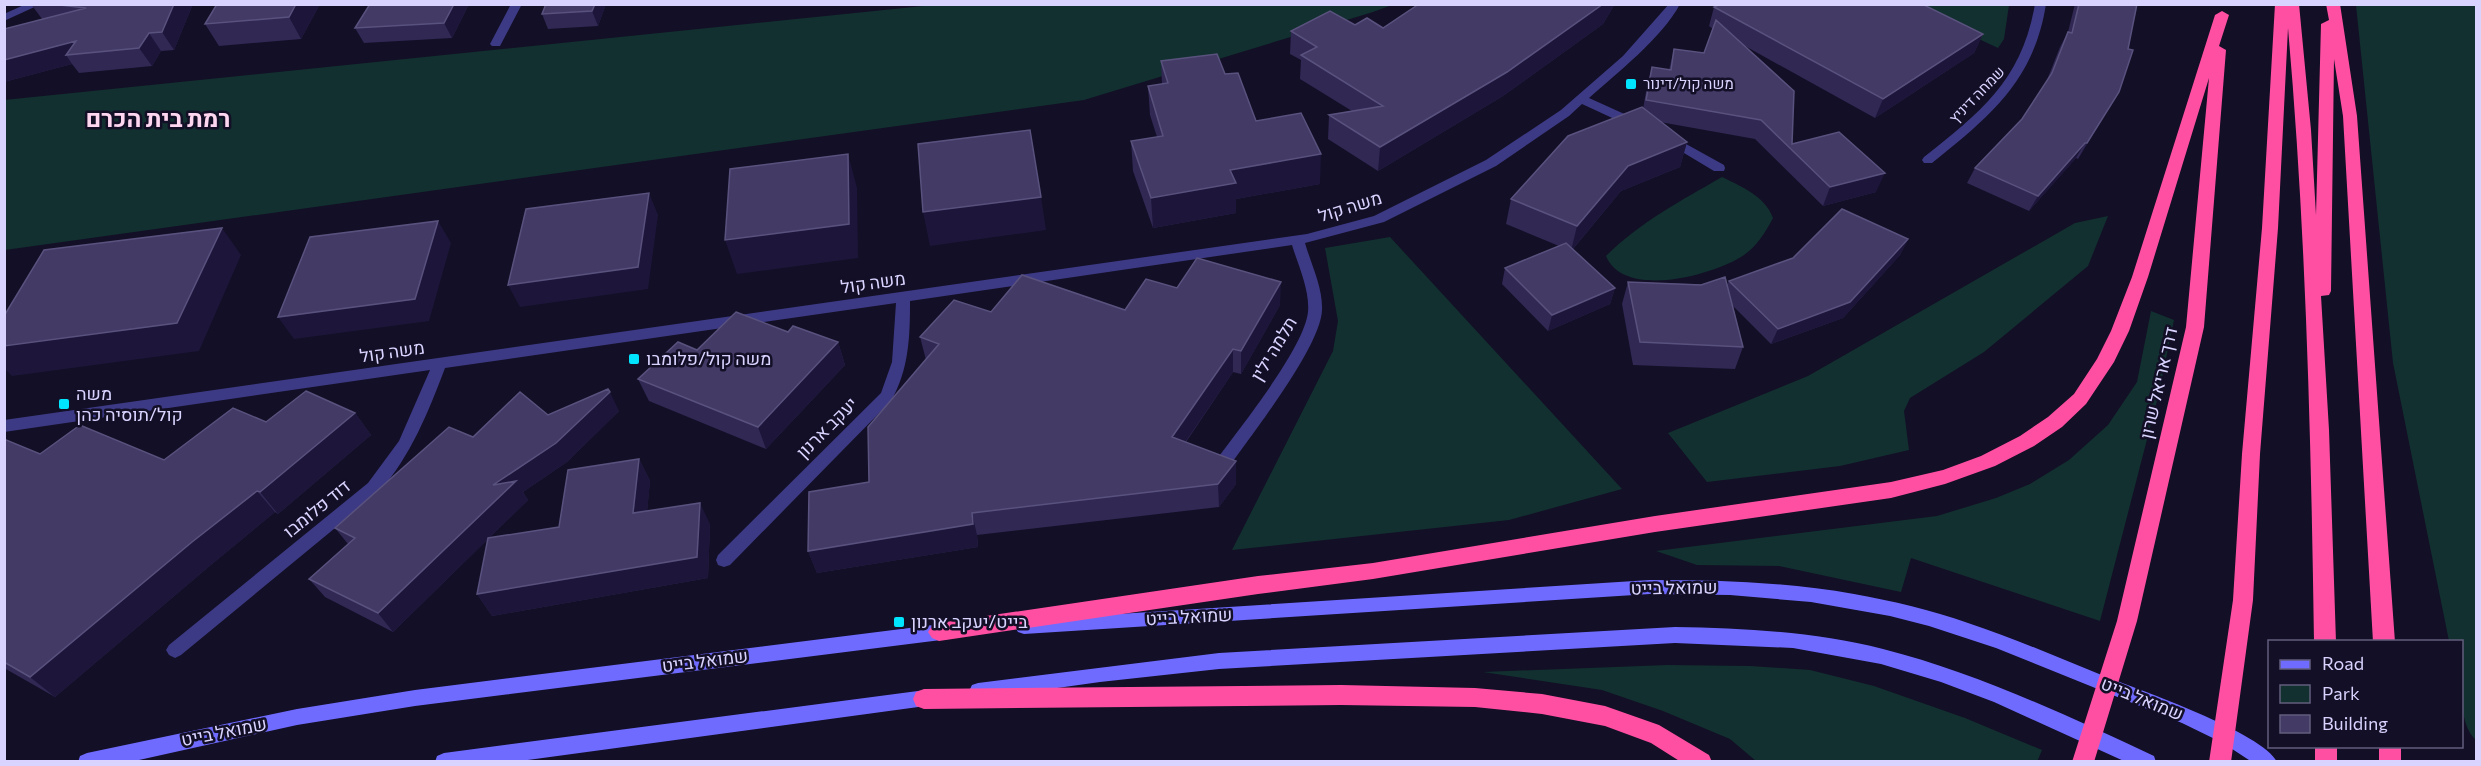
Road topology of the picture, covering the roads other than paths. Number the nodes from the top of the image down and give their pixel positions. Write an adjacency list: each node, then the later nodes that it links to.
1 (36, 4): 10 (street)
2 (517, 4): 11 (street)
3 (1675, 4): 12 (street, משה קול)
4 (2041, 4): 13 (street, שמחה דיניץ)
5 (2282, 4): 33 (highway)
6 (2292, 4): 19 (highway)
7 (2328, 4): 19 (highway)
8 (2333, 4): 24 (highway)
9 (2222, 10): 22 (highway); 31 (highway, דרך אריאל שרון)
10 (4, 18)
11 (496, 44)
12 (1580, 99): 14 (street); 15 (street, משה קול)
13 (1928, 160)
14 (1719, 168)
15 (1298, 239): 16 (street, משה קול); 20 (street, תלמה ילין)
16 (903, 297): 17 (street, משה קול); 21 (street, יעקב ארנון)
17 (440, 363): 18 (street, משה קול); 25 (street, דוד פלומבו)
18 (4, 426)
19 (2320, 430): 23 (highway)
20 (1220, 467)
21 (724, 560)
22 (939, 632): 27 (street, שמואל בייט); 28 (street, שמואל בייט)
23 (2325, 640)
24 (2384, 640)
25 (175, 650)
26 (924, 699): 29 (street); 30 (highway); 32 (street)
27 (2264, 758)
28 (87, 762)
29 (444, 762)
30 (1701, 762)
31 (2083, 762)
32 (2147, 762)
33 (2220, 762)

